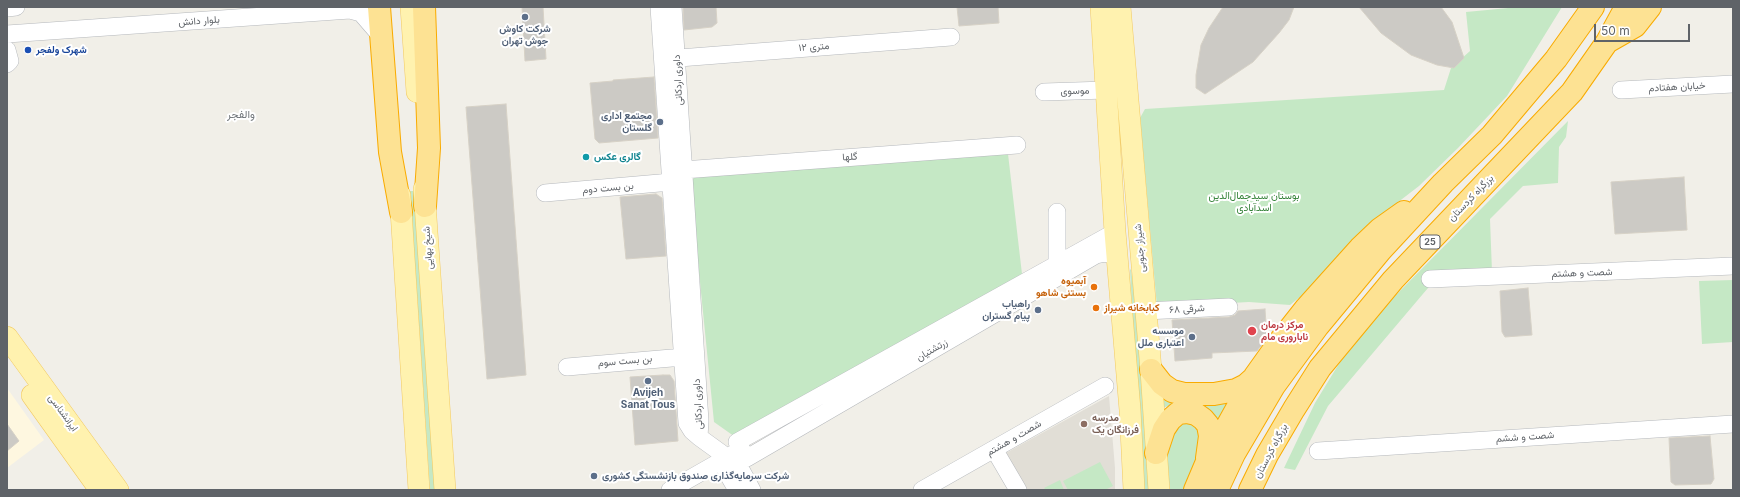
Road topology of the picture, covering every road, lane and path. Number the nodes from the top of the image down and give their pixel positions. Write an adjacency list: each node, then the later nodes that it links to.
1 (16, 7): 14 (street)
2 (379, 7): 16 (highway)
3 (388, 7): 16 (main road)
4 (411, 7): 31 (main road, شیخ بهایی)
5 (424, 7): 31 (highway)
6 (659, 7): 20 (street, داوری اردکانی)
7 (674, 7): 20 (street, داوری اردکانی)
8 (1100, 7): 23 (main road)
9 (1120, 7): 40 (main road, شیراز جنوبی)
10 (1577, 7): 21 (highway)
11 (1593, 7): 21 (highway)
12 (1626, 7): 19 (highway, بزرگراه کردستان / 25)
13 (1650, 7): 19 (highway)
14 (7, 8)
15 (336, 9): 16 (street, بلوار دانش); 17 (street, بلوار دانش)
16 (385, 32): 32 (highway)
17 (7, 34)
18 (950, 37): 20 (street, ۱۲ متری)
19 (1607, 42): 69 (highway, بزرگراه کردستان / 25)
20 (670, 58): 27 (street, داوری اردکانی); 28 (street, داوری اردکانی)
21 (1556, 59): 29 (highway)
22 (1733, 84): 24 (street, خیابان هفتادم)
23 (1106, 90): 25 (street, موسوی); 34 (main road)
24 (1620, 90)
25 (1044, 92)
26 (1017, 145): 27 (street, گلها)
27 (683, 170): 28 (street); 42 (street, داوری اردکانی)
28 (671, 182): 30 (street, بن بست دوم); 42 (street, داوری اردکانی)
29 (1443, 182): 46 (highway); 68 (highway)
30 (545, 193)
31 (425, 206): 59 (main road, شیخ بهایی)
32 (401, 212): 58 (main road)
33 (1057, 212): 35 (street)
34 (1115, 232): 35 (street, زرتشتیان); 37 (main road)
35 (1057, 264): 51 (street, زرتشتیان)
36 (1733, 266): 38 (street, شصت و هشتم)
37 (1118, 271): 51 (street, زرتشتیان); 65 (main road)
38 (1430, 279)
39 (1228, 308): 40 (street, ۶۸ شرقی)
40 (1145, 311): 45 (main road, شیراز جنوبی)
41 (7, 337): 49 (main road, ایرانشناسی)
42 (689, 356): 44 (street, بن بست سوم); 54 (street, داوری اردکانی)
43 (7, 361): 49 (main road, ایرانشناسی)
44 (567, 367)
45 (1151, 370): 46 (highway); 53 (main road, شیراز جنوبی)
46 (1256, 376): 55 (highway)
47 (1105, 386): 50 (street, شصت و هشتم)
48 (1733, 424): 52 (street, شصت و ششم)
49 (68, 432): 56 (main road, ایرانشناسی); 57 (main road, ایرانشناسی)
50 (994, 449): 63 (street, شصت و هشتم); 64 (street)
51 (742, 450): 54 (street)
52 (1318, 451)
53 (1156, 453): 55 (highway); 66 (main road, شیراز جنوبی)
54 (726, 458): 60 (street); 61 (street); 62 (street, داوری اردکانی)
55 (1206, 464): 67 (highway)
56 (100, 490)
57 (118, 490)
58 (419, 490)
59 (445, 490)
60 (670, 490)
61 (736, 490)
62 (752, 490)
63 (922, 490)
64 (1018, 490)
65 (1134, 490)
66 (1159, 490)
67 (1195, 490)
68 (1218, 490)
69 (1250, 490)

